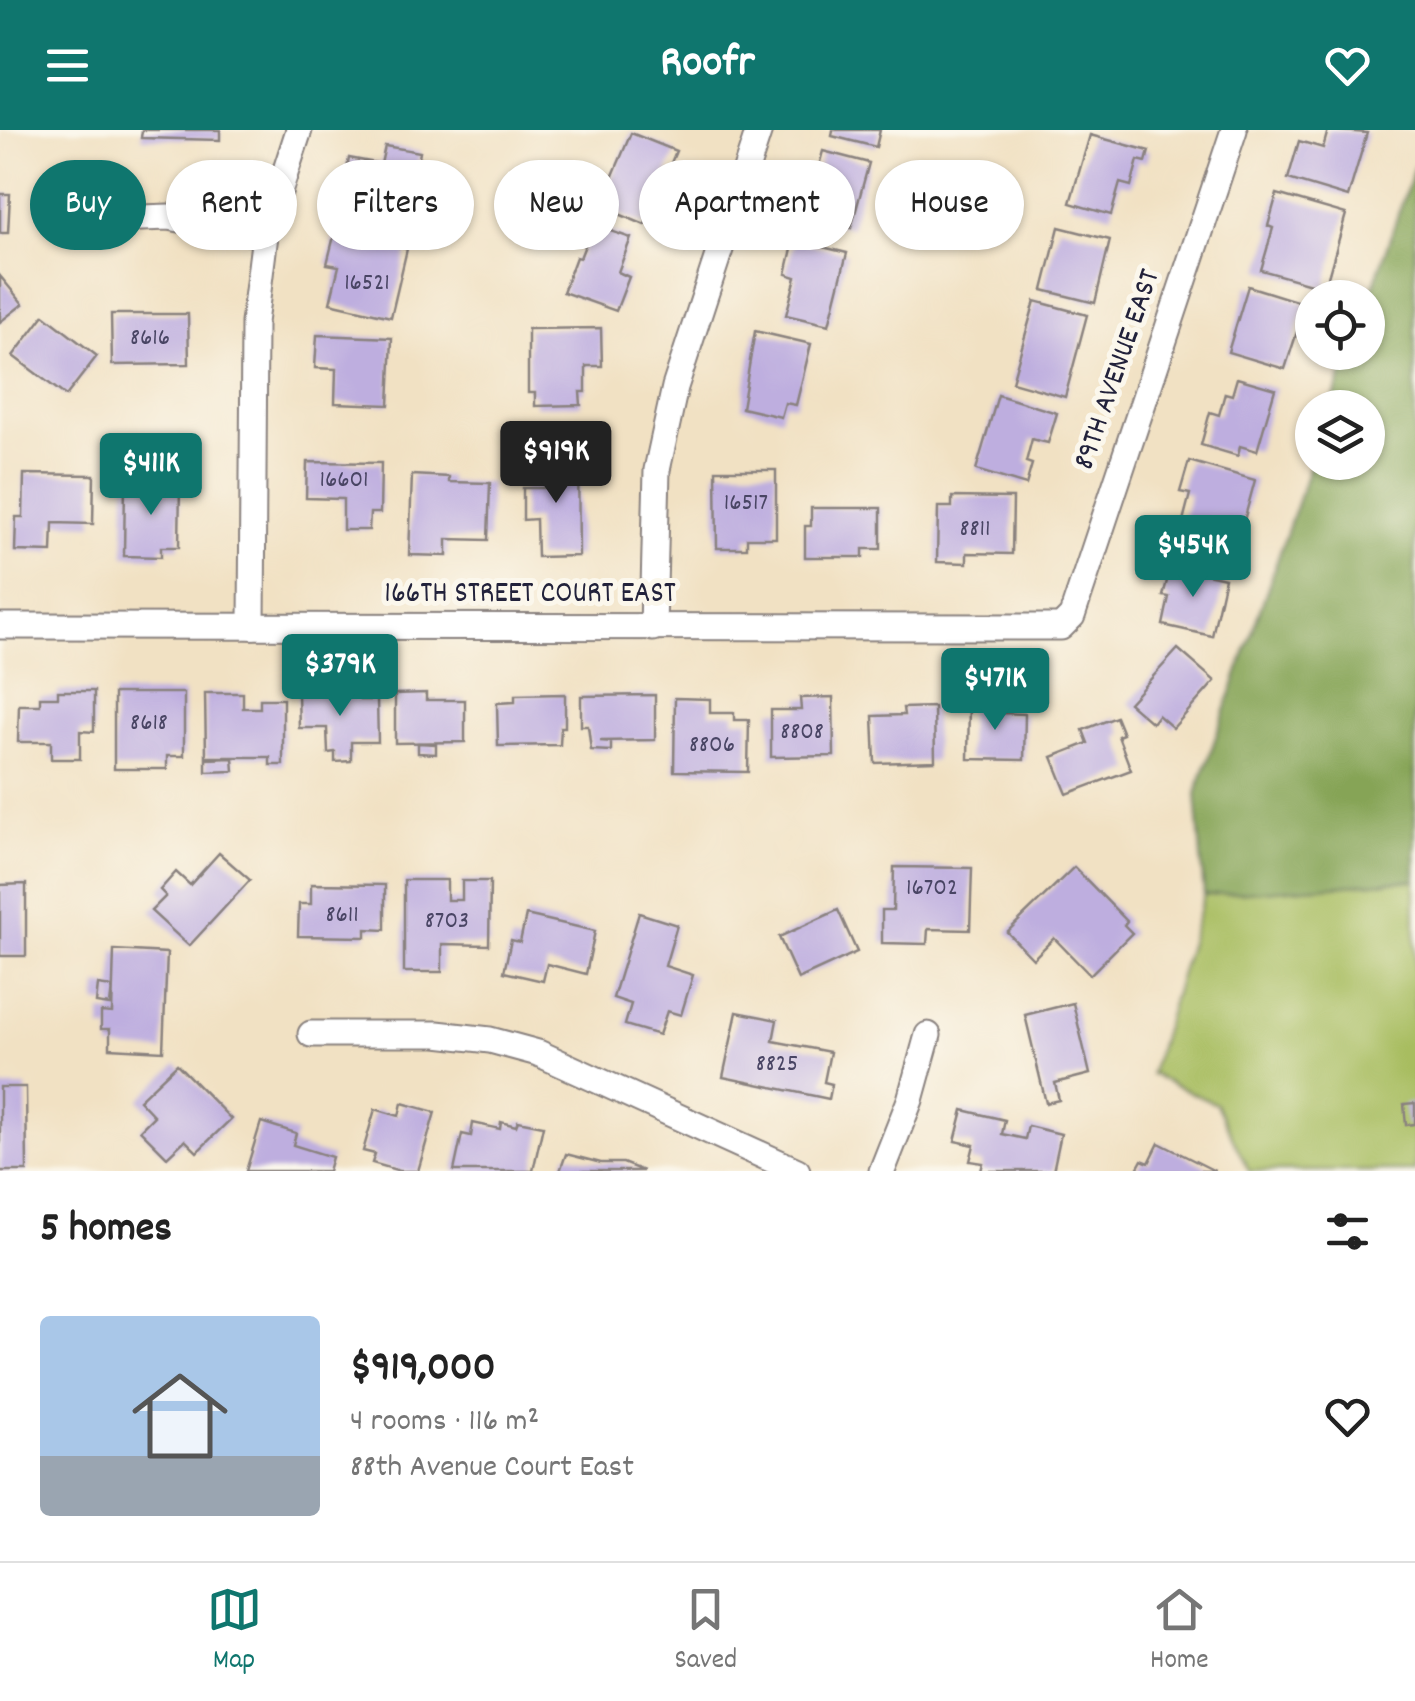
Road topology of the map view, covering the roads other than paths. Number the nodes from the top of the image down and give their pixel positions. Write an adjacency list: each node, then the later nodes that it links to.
1 (298, 130): 4 (street)
2 (758, 130): 9 (street)
3 (1234, 130): 8 (street, 89TH AVENUE EAST)
4 (289, 160)
5 (264, 250): 7 (street)
6 (0, 626): 7 (street, 166TH STREET COURT EAST)
7 (252, 626): 9 (street, 166TH STREET COURT EAST)
8 (1060, 627): 9 (street, 166TH STREET COURT EAST)
9 (653, 628)
10 (311, 1034): 12 (street)
11 (928, 1035): 13 (street)
12 (796, 1171)
13 (882, 1171)

